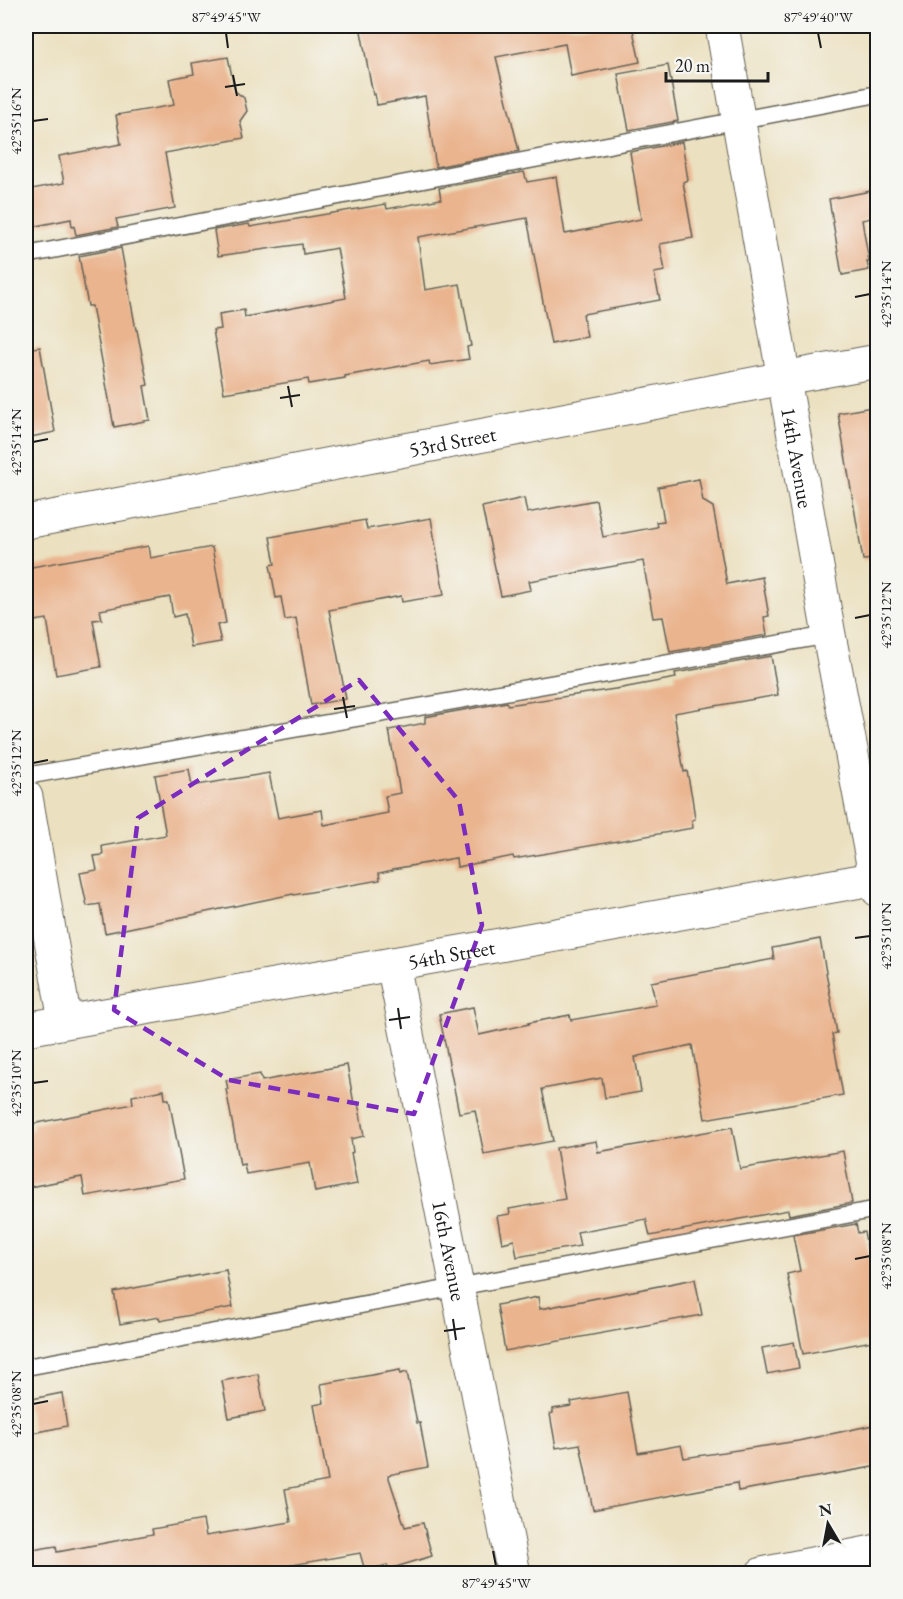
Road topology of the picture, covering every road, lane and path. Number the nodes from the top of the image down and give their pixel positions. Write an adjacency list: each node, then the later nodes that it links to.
1 (722, 26): 3 (street, 14th Avenue)
2 (878, 94): 3 (lane)
3 (740, 120): 4 (lane); 6 (street, 14th Avenue)
4 (26, 255)
5 (878, 361): 6 (street, 53rd Street)
6 (784, 378): 7 (street, 53rd Street); 8 (street, 14th Avenue)
7 (26, 522)
8 (830, 635): 9 (lane); 11 (street, 14th Avenue)
9 (26, 776)
10 (26, 797): 13 (street)
11 (877, 882): 12 (street, 54th Street)
12 (393, 964): 13 (street, 54th Street); 16 (street, 16th Avenue)
13 (65, 1021): 14 (street, 54th Street)
14 (26, 1029)
15 (878, 1209): 16 (lane)
16 (457, 1287): 17 (lane); 19 (street, 16th Avenue)
17 (26, 1367)
18 (878, 1551): 20 (street)
19 (514, 1574)
20 (762, 1574)

